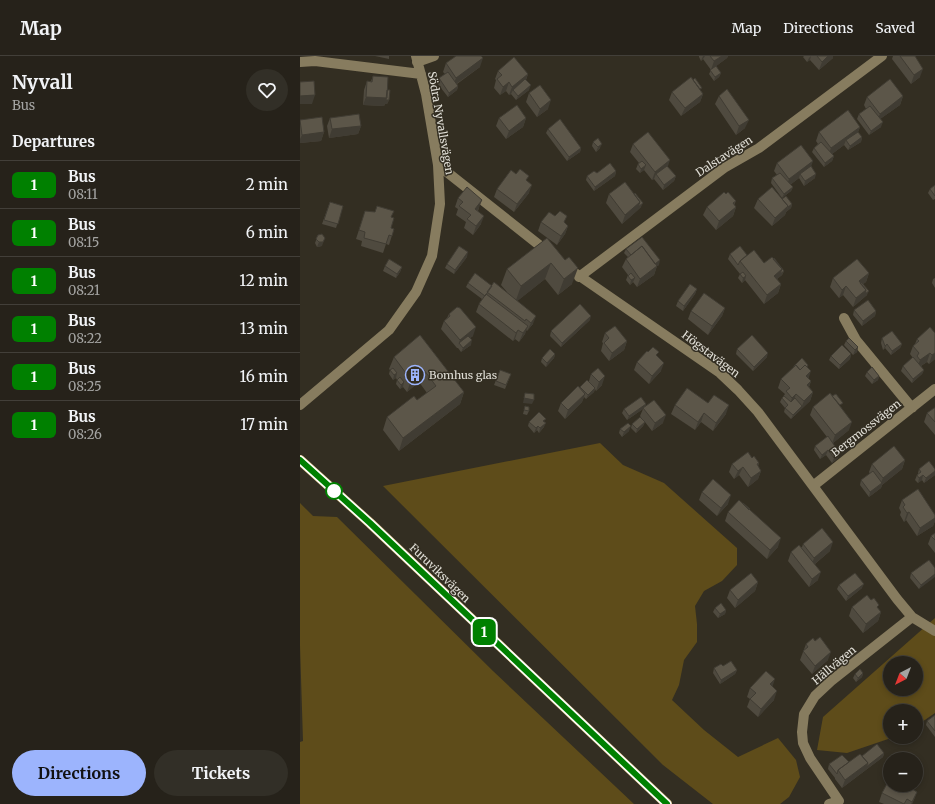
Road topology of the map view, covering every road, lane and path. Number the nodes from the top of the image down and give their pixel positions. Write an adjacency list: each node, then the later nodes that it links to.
1 (434, 56): 4 (street)
2 (882, 56): 9 (street, Dalstavägen)
3 (300, 57): 5 (street)
4 (416, 59): 7 (street, Södra Nyvallsvägen)
5 (315, 61): 6 (street); 7 (street)
6 (300, 62)
7 (421, 74): 8 (street, Södra Nyvallsvägen)
8 (438, 165): 9 (street, Högstavägen); 12 (street, Södra Nyvallsvägen)
9 (579, 276): 15 (street, Högstavägen)
10 (844, 318): 13 (street)
11 (935, 389): 13 (street, Bergmossvägen)
12 (300, 405)
13 (912, 408): 15 (street, Bergmossvägen)
14 (300, 460): 18 (main road, Furuviksvägen)
15 (812, 486): 16 (street, Högstavägen)
16 (912, 617): 17 (street, Högstavägen); 19 (street, Hällvägen)
17 (935, 631)
18 (667, 804)
19 (829, 804)

